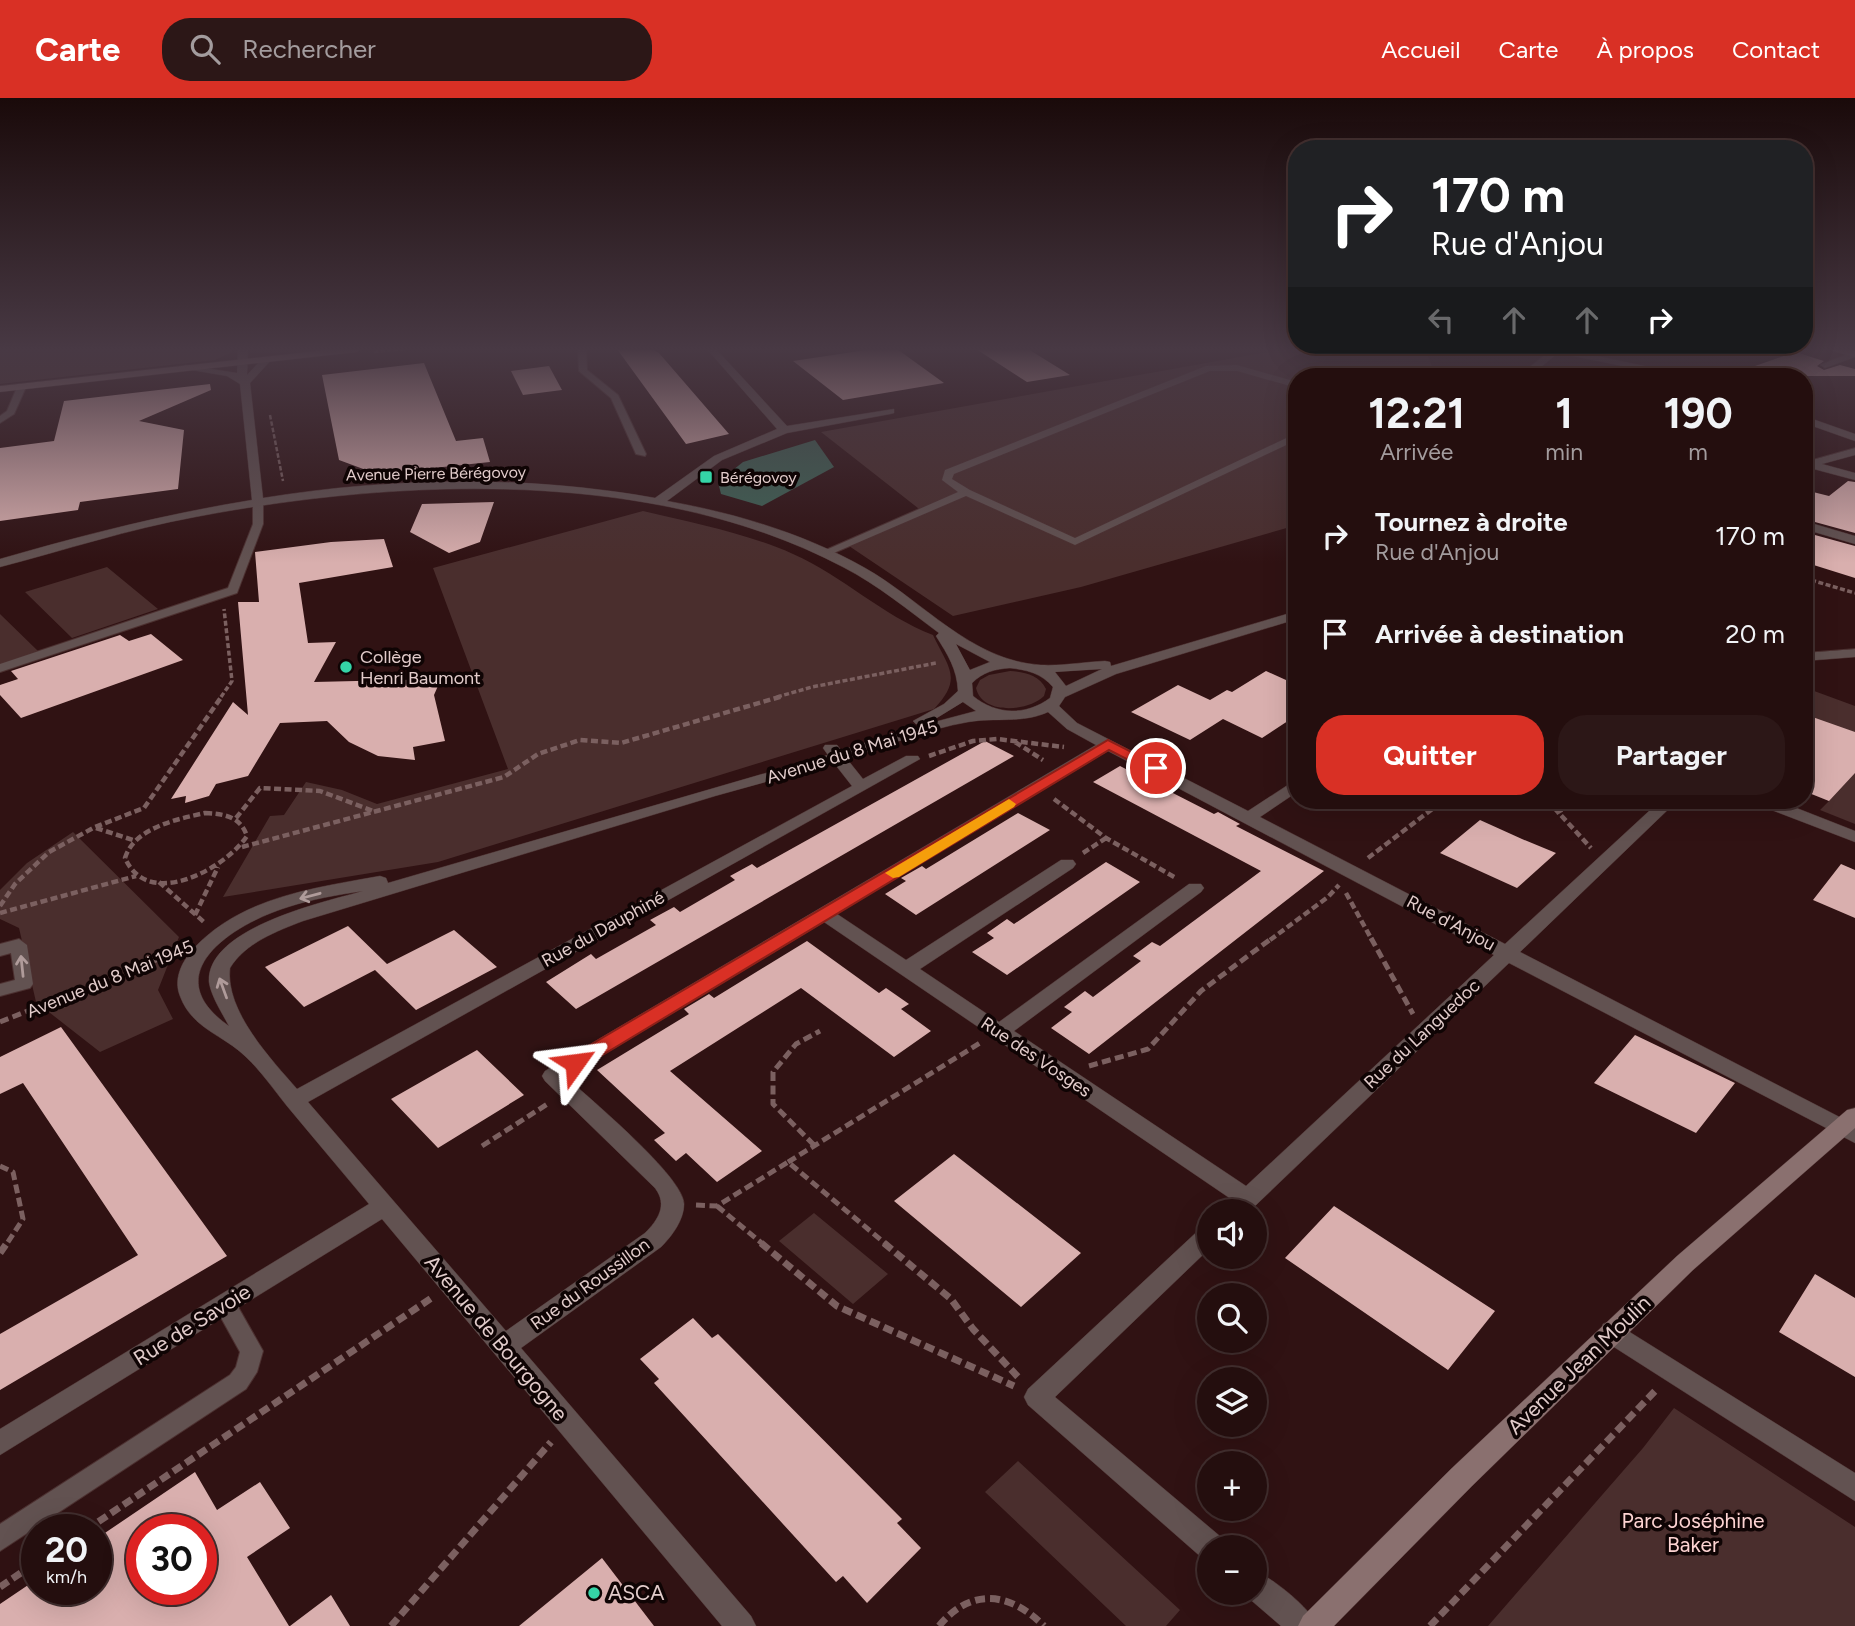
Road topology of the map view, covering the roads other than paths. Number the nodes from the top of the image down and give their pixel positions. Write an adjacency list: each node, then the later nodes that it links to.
1 (249, 420): 16 (street)
2 (626, 420): 11 (lane)
3 (775, 420): 7 (street)
4 (838, 420): 7 (street)
5 (1078, 420): 15 (lane)
6 (1813, 422): 8 (street)
7 (784, 430): 17 (street)
8 (1855, 438)
9 (1288, 440): 15 (lane)
10 (1855, 451): 12 (street)
11 (641, 454)
12 (1813, 463)
13 (1813, 466): 14 (street)
14 (1855, 477)
15 (966, 492): 20 (lane)
16 (258, 502): 17 (street, Avenue Pierre Bérégovoy); 21 (street, Avenue Pierre Bérégovoy); 28 (lane)
17 (658, 502): 20 (street, Avenue Pierre Bérégovoy)
18 (1813, 528): 19 (street)
19 (1855, 540)
20 (825, 553): 23 (street, Avenue Pierre Bérégovoy)
21 (0, 563)
22 (1288, 618): 25 (street)
23 (934, 625): 27 (street, Avenue Pierre Bérégovoy); 30 (street, Avenue Pierre Bérégovoy)
24 (1855, 653): 26 (street)
25 (1167, 654): 29 (street); 31 (street)
26 (1813, 656)
27 (1010, 664): 29 (street); 30 (street, Avenue du 8 Mai 1945)
28 (0, 668)
29 (1038, 669): 31 (street, Rue d'Anjou)
30 (965, 687): 32 (street); 34 (street, Avenue du 8 Mai 1945)
31 (1055, 700): 32 (street, Avenue du 8 Mai 1945); 33 (street, Rue d'Anjou)
32 (995, 713): 34 (street, Avenue du 8 Mai 1945)
33 (1102, 748): 40 (street, Rue d'Anjou); 45 (street)
34 (834, 753): 36 (street); 43 (street, Avenue du 8 Mai 1945)
35 (912, 759): 36 (street, Rue du Dauphiné)
36 (861, 787): 52 (street, Rue du Dauphiné)
37 (1288, 790): 40 (street)
38 (1660, 809): 47 (street, Rue du Languedoc)
39 (1785, 809): 41 (street)
40 (1250, 817): 47 (street, Rue d'Anjou)
41 (1855, 837)
42 (1067, 864): 48 (street)
43 (449, 869): 51 (street, Avenue du 8 Mai 1945, one-way to 43); 51 (street, Avenue du 8 Mai 1945, one-way to 51)
44 (1195, 888): 50 (street)
45 (824, 914): 48 (street, Rue des Vosges); 60 (street, Rue du Roussillon)
46 (0, 950): 49 (lane, Avenue du 8 Mai 1945, one-way to 46)
47 (1508, 953): 53 (street, Rue d'Anjou); 55 (street, Rue du Languedoc)
48 (906, 969): 50 (street, Rue des Vosges)
49 (0, 990)
50 (999, 1032): 54 (street, Rue des Vosges)
51 (252, 1050): 52 (street, Avenue de Bourgogne)
52 (294, 1100): 56 (street, Avenue de Bourgogne)
53 (1851, 1126): 59 (street, Avenue Jean Moulin)
54 (1233, 1199)
55 (1247, 1199)
56 (384, 1206): 58 (street, Rue de Savoie); 60 (street, Avenue de Bourgogne)
57 (1197, 1246): 63 (street)
58 (225, 1305): 61 (street, Rue de Savoie); 64 (lane)
59 (1612, 1332): 62 (street); 68 (street, Avenue Jean Moulin)
60 (504, 1346): 66 (street, Avenue de Bourgogne)
61 (0, 1443)
62 (1855, 1488)
63 (1197, 1535)
64 (0, 1539)
65 (1267, 1595): 67 (street)
66 (741, 1626)
67 (1303, 1626)
68 (1313, 1626)

